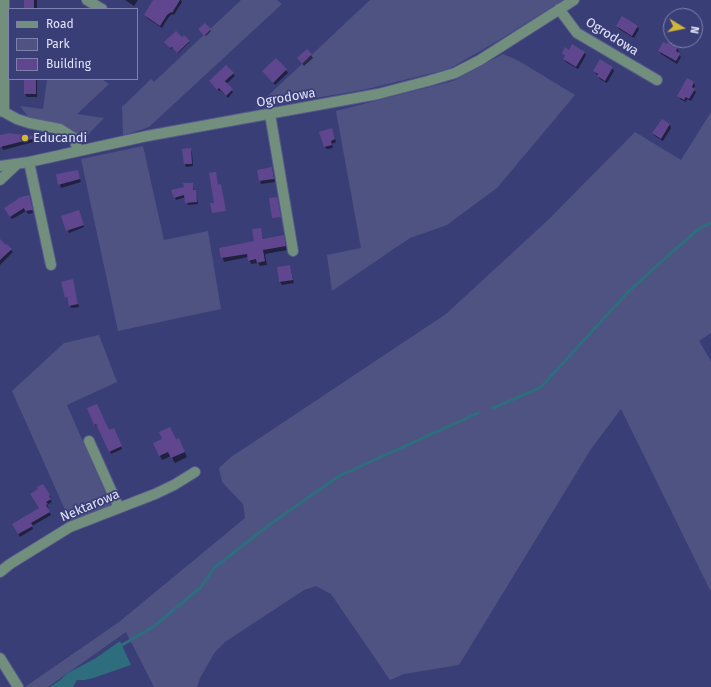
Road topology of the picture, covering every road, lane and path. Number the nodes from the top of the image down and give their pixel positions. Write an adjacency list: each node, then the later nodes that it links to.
1 (4, 0): 7 (street)
2 (87, 0): 4 (street)
3 (574, 0): 5 (street, Ogrodowa)
4 (100, 8)
5 (559, 9): 6 (street, Ogrodowa); 8 (street, Ogrodowa)
6 (657, 80)
7 (2, 111): 9 (street)
8 (270, 114): 9 (street, Ogrodowa); 14 (street)
9 (78, 151): 10 (street, Ogrodowa)
10 (29, 162): 11 (street, Ogrodowa); 15 (street)
11 (17, 164): 12 (street, Ogrodowa); 13 (street)
12 (0, 166)
13 (0, 180)
14 (293, 251)
15 (51, 265)
16 (89, 441): 18 (street)
17 (195, 472): 18 (street, Nektarowa)
18 (119, 508): 19 (street, Nektarowa)
19 (0, 572)
20 (0, 658): 21 (street)
21 (18, 687)

